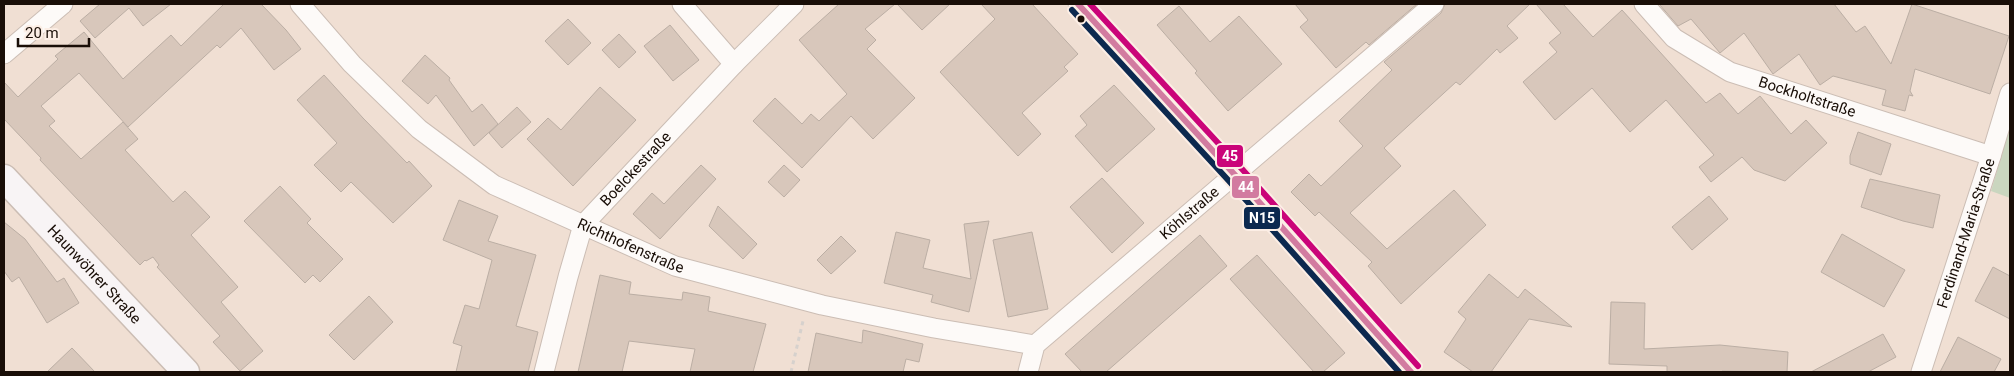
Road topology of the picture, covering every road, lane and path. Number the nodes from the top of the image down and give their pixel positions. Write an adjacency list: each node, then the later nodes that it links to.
1 (63, 4): 8 (street)
2 (300, 4): 14 (street, Richthofenstraße)
3 (682, 4): 9 (street)
4 (794, 4): 9 (street, Boelckestraße)
5 (1078, 4): 12 (street)
6 (1434, 4): 12 (street, Köhlstraße)
7 (1644, 4): 11 (street, Bockholtstraße)
8 (4, 54)
9 (734, 64): 14 (street, Boelckestraße)
10 (2010, 93): 11 (street, Ferdinand-Maria-Straße)
11 (1992, 156): 22 (street, Ferdinand-Maria-Straße)
12 (1235, 175): 16 (street, Köhlstraße); 21 (street)
13 (4, 178): 17 (street, Haunwöhrer Straße)
14 (583, 225): 15 (street, Richthofenstraße); 18 (street, Boelckestraße)
15 (807, 301): 16 (street, Richthofenstraße); 19 (path)
16 (1035, 345): 20 (street)
17 (186, 372)
18 (544, 372)
19 (792, 372)
20 (1028, 372)
21 (1410, 372)
22 (1921, 372)

